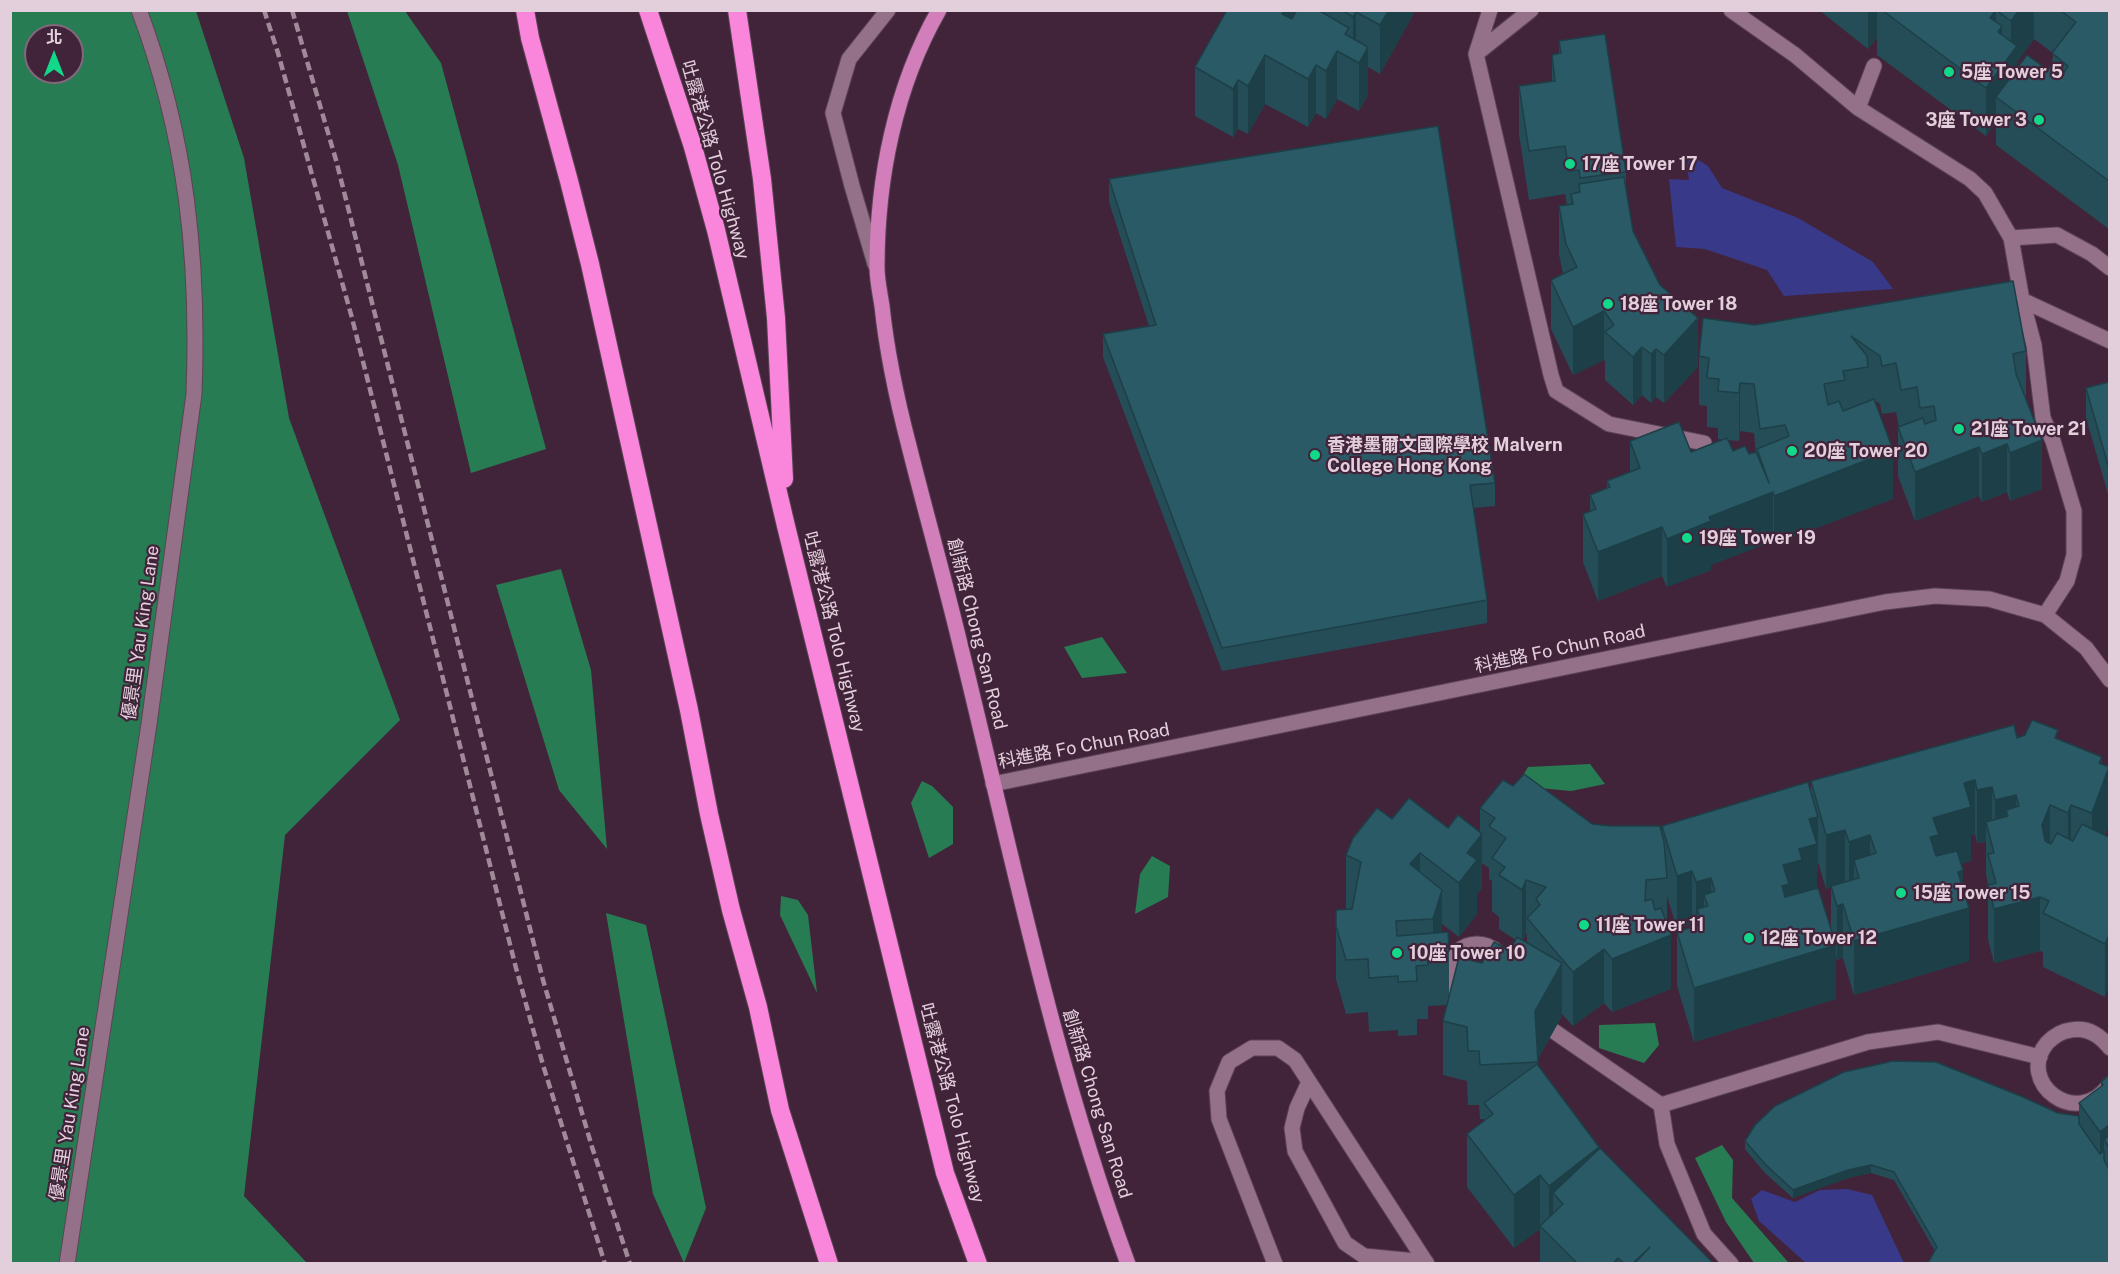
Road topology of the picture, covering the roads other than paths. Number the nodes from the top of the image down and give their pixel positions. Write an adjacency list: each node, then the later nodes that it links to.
1 (139, 10): 30 (street, 優景里 Yau King Lane)
2 (525, 10): 31 (highway)
3 (648, 10): 20 (highway, 吐露港公路 Tolo Highway)
4 (737, 10): 20 (highway)
5 (888, 10): 15 (street)
6 (939, 10): 15 (main road, 創新路 Chong San Road)
7 (1490, 10): 10 (street)
8 (1531, 10): 10 (street)
9 (1731, 10): 12 (street)
10 (1476, 54): 19 (street)
11 (1874, 66): 12 (street)
12 (1858, 108): 13 (street)
13 (2011, 238): 14 (street); 16 (street)
14 (2109, 268)
15 (877, 270): 23 (main road, 創新路 Chong San Road)
16 (2022, 300): 17 (street); 18 (street); 21 (street)
17 (1988, 306)
18 (2109, 341)
19 (1704, 442)
20 (786, 526): 32 (highway, 吐露港公路 Tolo Highway)
21 (2045, 615): 22 (street, 科進路 Fo Chun Road); 23 (street, 科進路 Fo Chun Road)
22 (2109, 680)
23 (993, 784): 33 (main road, 創新路 Chong San Road)
24 (1527, 1013): 29 (street)
25 (2109, 1048): 26 (street)
26 (2040, 1057): 28 (street); 29 (street)
27 (1309, 1082): 34 (street); 35 (street); 35 (street)
28 (2109, 1084)
29 (1661, 1105): 36 (street)
30 (67, 1263)
31 (830, 1263)
32 (978, 1263)
33 (1128, 1263)
34 (1275, 1263)
35 (1426, 1263)
36 (1731, 1263)

